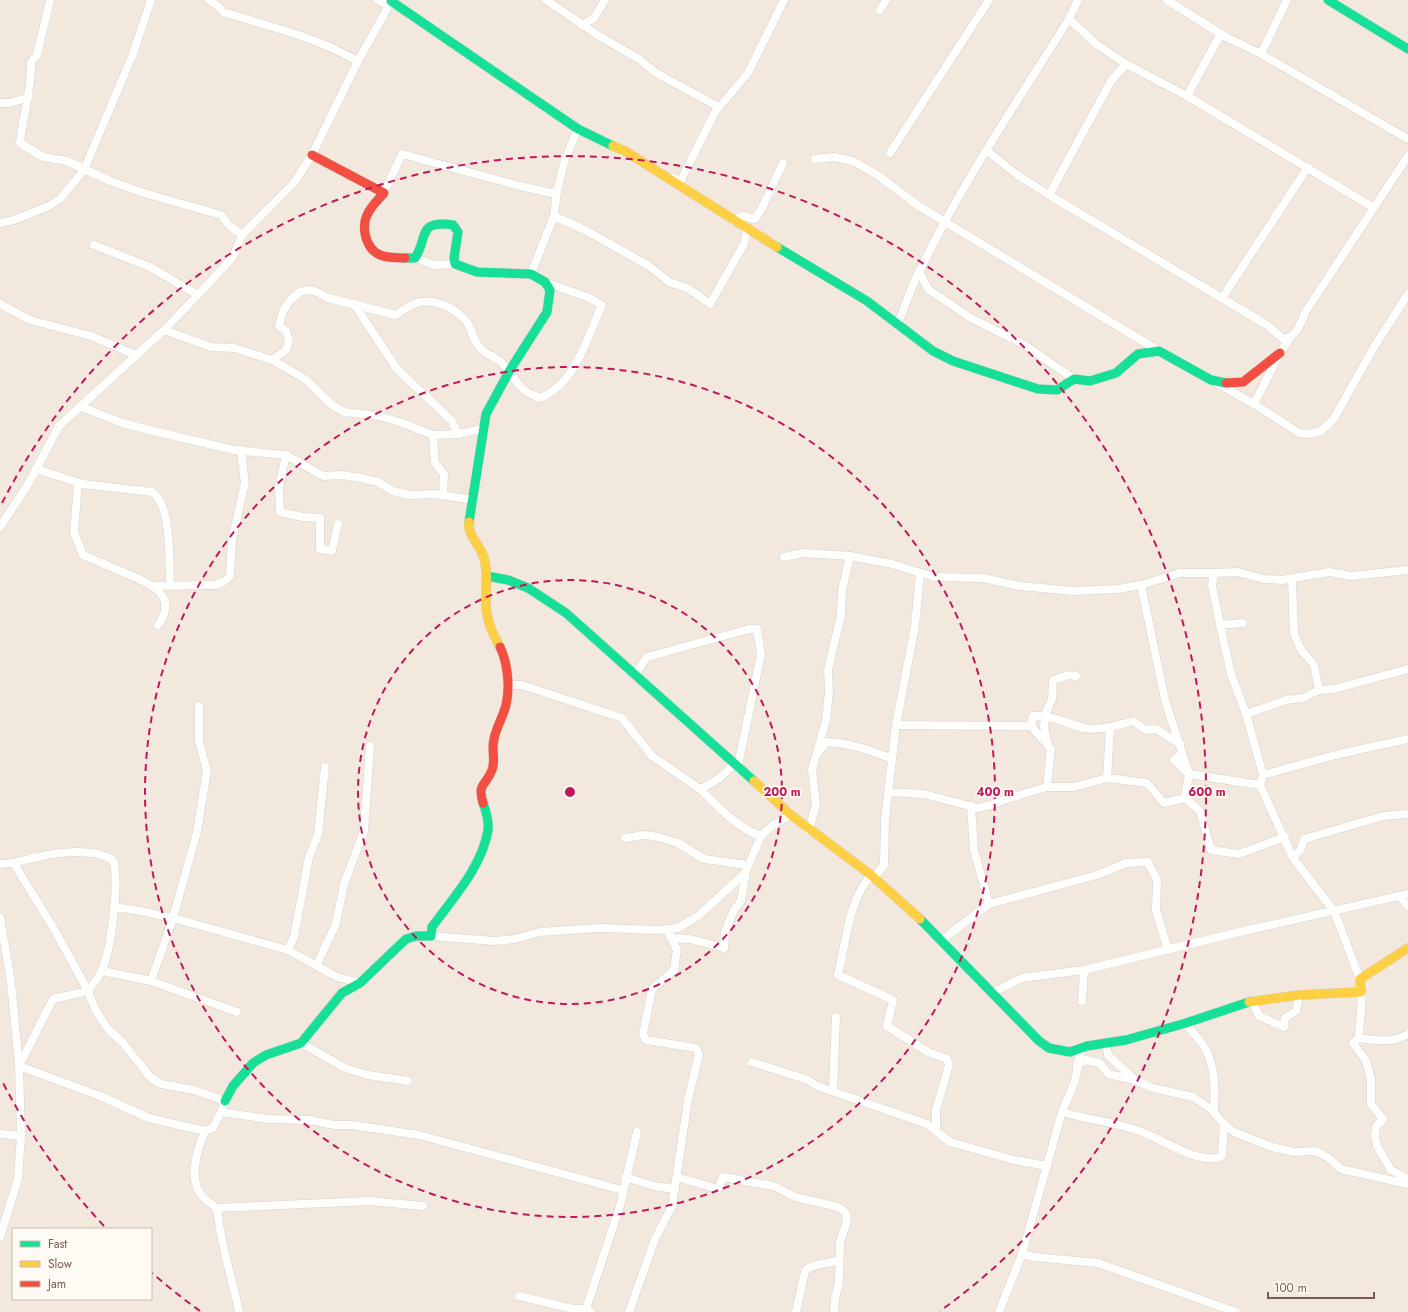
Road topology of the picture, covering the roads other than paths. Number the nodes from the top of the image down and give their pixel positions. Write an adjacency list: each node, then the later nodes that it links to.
1 (50, 0): 26 (street)
2 (151, 0): 39 (street)
3 (209, 0): 23 (street)
4 (378, 0): 14 (street)
5 (546, 0): 18 (street)
6 (605, 0): 16 (street)
7 (784, 0): 28 (street)
8 (886, 0): 15 (street)
9 (989, 0): 33 (street)
10 (1078, 0): 17 (street)
11 (1167, 0): 20 (street)
12 (1287, 0): 22 (street)
13 (1328, 0): 21 (street)
14 (390, 2): 23 (street); 29 (street)
15 (880, 10)
16 (594, 18): 18 (street); 19 (street)
17 (1069, 19): 24 (street); 31 (street)
18 (582, 25): 19 (street)
19 (599, 36): 28 (street)
20 (1224, 36): 22 (street); 25 (street)
21 (1408, 49)
22 (1261, 54): 30 (street)
23 (358, 61): 34 (street)
24 (1126, 64): 25 (street); 42 (street)
25 (1187, 96): 38 (street)
26 (29, 97): 27 (street); 39 (street)
27 (0, 103)
28 (719, 107): 32 (street)
29 (578, 129): 32 (street); 40 (street)
30 (1408, 139)
31 (986, 150): 42 (street); 46 (street)
32 (625, 151): 45 (street)
33 (890, 153)
34 (312, 155): 41 (street); 49 (street)
35 (1408, 156): 43 (street)
36 (814, 159): 46 (street)
37 (783, 163): 45 (street)
38 (1308, 167): 43 (street); 58 (street)
39 (84, 170): 47 (street); 49 (street)
40 (557, 192): 41 (street); 44 (street)
41 (384, 193): 51 (street)
42 (1049, 195): 58 (street)
43 (1374, 208): 63 (street)
44 (554, 216): 48 (street); 54 (street)
45 (734, 221): 48 (street)
46 (945, 222): 53 (street); 64 (street)
47 (0, 223)
48 (747, 230): 61 (street)
49 (242, 235): 57 (street)
50 (94, 245): 57 (street)
51 (415, 258): 52 (street); 52 (street)
52 (455, 264): 54 (street)
53 (919, 271): 61 (street); 69 (street)
54 (530, 274): 55 (street)
55 (546, 282): 68 (street); 68 (street)
56 (1408, 294): 71 (street)
57 (198, 295): 62 (street)
58 (1222, 298): 63 (street)
59 (0, 304): 66 (street)
60 (354, 304): 67 (street); 68 (street); 74 (street)
61 (898, 324): 69 (street)
62 (164, 330): 66 (street); 67 (street)
63 (1290, 338): 65 (street)
64 (1159, 351): 69 (street); 70 (street)
65 (1280, 353): 70 (street); 71 (street)
66 (136, 355): 72 (street)
67 (272, 360): 75 (street)
68 (510, 370): 73 (street)
69 (1074, 379)
70 (1211, 380): 71 (street)
71 (1254, 404)
72 (82, 407): 76 (street); 78 (street)
73 (483, 429): 74 (street); 81 (street)
74 (458, 434): 75 (street)
75 (433, 435): 80 (street)
76 (241, 450): 77 (street); 91 (street)
77 (286, 455): 80 (street); 82 (street)
78 (36, 469): 79 (street); 83 (street)
79 (78, 483): 91 (street); 93 (street)
80 (443, 496): 81 (street)
81 (474, 500): 89 (street)
82 (338, 524)
83 (0, 527)
84 (850, 556): 85 (street); 87 (street); 112 (street)
85 (784, 557)
86 (1408, 570): 90 (street)
87 (920, 573): 92 (street); 105 (street)
88 (1214, 573): 90 (street); 92 (street); 96 (street)
89 (487, 576): 98 (street); 100 (street)
90 (1292, 580): 101 (street)
91 (170, 585): 93 (street)
92 (1141, 585): 109 (street)
93 (154, 586): 95 (street)
94 (1243, 623): 96 (street)
95 (158, 625)
96 (1220, 625): 103 (street)
97 (1408, 669): 101 (street)
98 (635, 674): 114 (street); 114 (street)
99 (1076, 676): 104 (street)
100 (507, 685): 121 (street); 145 (street)
101 (1319, 690): 103 (street)
102 (199, 706): 142 (street)
103 (1246, 714): 117 (street)
104 (1045, 715): 106 (street); 107 (street); 111 (street)
105 (896, 724): 106 (street); 113 (street)
106 (1031, 726): 111 (street)
107 (1110, 728): 109 (street); 118 (street)
108 (1408, 739): 117 (street)
109 (1180, 744): 116 (street)
110 (370, 746): 153 (street)
111 (1048, 746): 120 (street)
112 (817, 752): 113 (street); 127 (street)
113 (892, 759): 122 (street)
114 (736, 764): 121 (street); 126 (street)
115 (325, 767): 150 (street)
116 (1189, 774): 119 (street); 123 (street)
117 (1262, 775): 119 (street)
118 (1107, 778): 120 (street); 123 (street)
119 (1260, 784): 129 (street)
120 (1047, 788): 124 (street)
121 (700, 789): 128 (street)
122 (889, 792): 124 (street); 135 (street)
123 (1185, 798): 129 (street)
124 (971, 806): 138 (street)
125 (1408, 814): 131 (street)
126 (791, 815): 127 (street); 128 (street)
127 (809, 830): 135 (street)
128 (761, 836): 134 (street)
129 (1285, 837): 131 (street)
130 (625, 838): 134 (street)
131 (1293, 858): 141 (street)
132 (0, 864): 133 (street)
133 (14, 864): 140 (street); 159 (street)
134 (747, 868): 144 (street); 147 (street)
135 (872, 876): 148 (street); 184 (street)
136 (1408, 894): 137 (street)
137 (1399, 896): 139 (street); 141 (street)
138 (989, 904): 148 (street); 152 (street)
139 (1408, 906)
140 (114, 908): 142 (street); 155 (street)
141 (1334, 911): 152 (street); 156 (street)
142 (173, 918): 150 (street); 157 (street)
143 (0, 922): 175 (street)
144 (667, 929): 145 (street); 146 (street)
145 (431, 936): 158 (street)
146 (671, 938): 147 (street); 151 (street)
147 (688, 939): 151 (street)
148 (942, 940): 160 (street)
149 (1408, 948): 156 (street)
150 (288, 950): 153 (street)
151 (677, 950): 191 (street)
152 (1168, 950): 154 (street)
153 (316, 966): 158 (street)
154 (1084, 970): 160 (street); 163 (street)
155 (102, 971): 157 (street); 159 (street)
156 (1360, 979): 161 (street)
157 (152, 981): 165 (street)
158 (360, 983): 170 (street)
159 (88, 991): 175 (street); 179 (street)
160 (994, 992): 172 (street)
161 (1361, 992): 162 (street); 169 (street)
162 (1299, 995): 164 (street); 164 (street)
163 (1082, 1001)
164 (1252, 1001): 167 (street)
165 (237, 1012)
166 (836, 1017): 178 (street)
167 (1186, 1023): 171 (street); 182 (street)
168 (1408, 1034): 169 (street)
169 (1359, 1038): 192 (street)
170 (301, 1043): 177 (street); 179 (street)
171 (1106, 1043): 172 (street); 176 (street)
172 (1081, 1048): 174 (street)
173 (752, 1062): 178 (street)
174 (1078, 1065): 176 (street); 181 (street)
175 (19, 1066): 185 (street); 188 (street)
176 (1134, 1080): 182 (street)
177 (408, 1081)
178 (833, 1091): 184 (street)
179 (225, 1101): 180 (street)
180 (221, 1112): 185 (street); 195 (street)
181 (1062, 1112): 183 (street); 189 (street)
182 (1214, 1113): 183 (street)
183 (1224, 1124): 193 (street)
184 (936, 1129): 189 (street)
185 (205, 1132): 197 (street)
186 (637, 1132): 190 (street)
187 (0, 1134): 188 (street)
188 (21, 1136): 198 (street)
189 (1047, 1166): 199 (street)
190 (625, 1177): 194 (street); 195 (street)
191 (677, 1177): 194 (street); 200 (street)
192 (1408, 1179)
193 (1408, 1184)
194 (675, 1189): 206 (street)
195 (622, 1190): 204 (street)
196 (423, 1206): 197 (street)
197 (217, 1208): 205 (street)
198 (0, 1237)
199 (1022, 1254): 202 (street); 209 (street)
200 (839, 1260): 207 (street); 208 (street)
201 (519, 1296): 203 (street)
202 (1216, 1308): 210 (street)
203 (565, 1310): 204 (street)
204 (589, 1311)
205 (239, 1312)
206 (629, 1312)
207 (796, 1312)
208 (834, 1312)
209 (999, 1312)
210 (1236, 1312)

